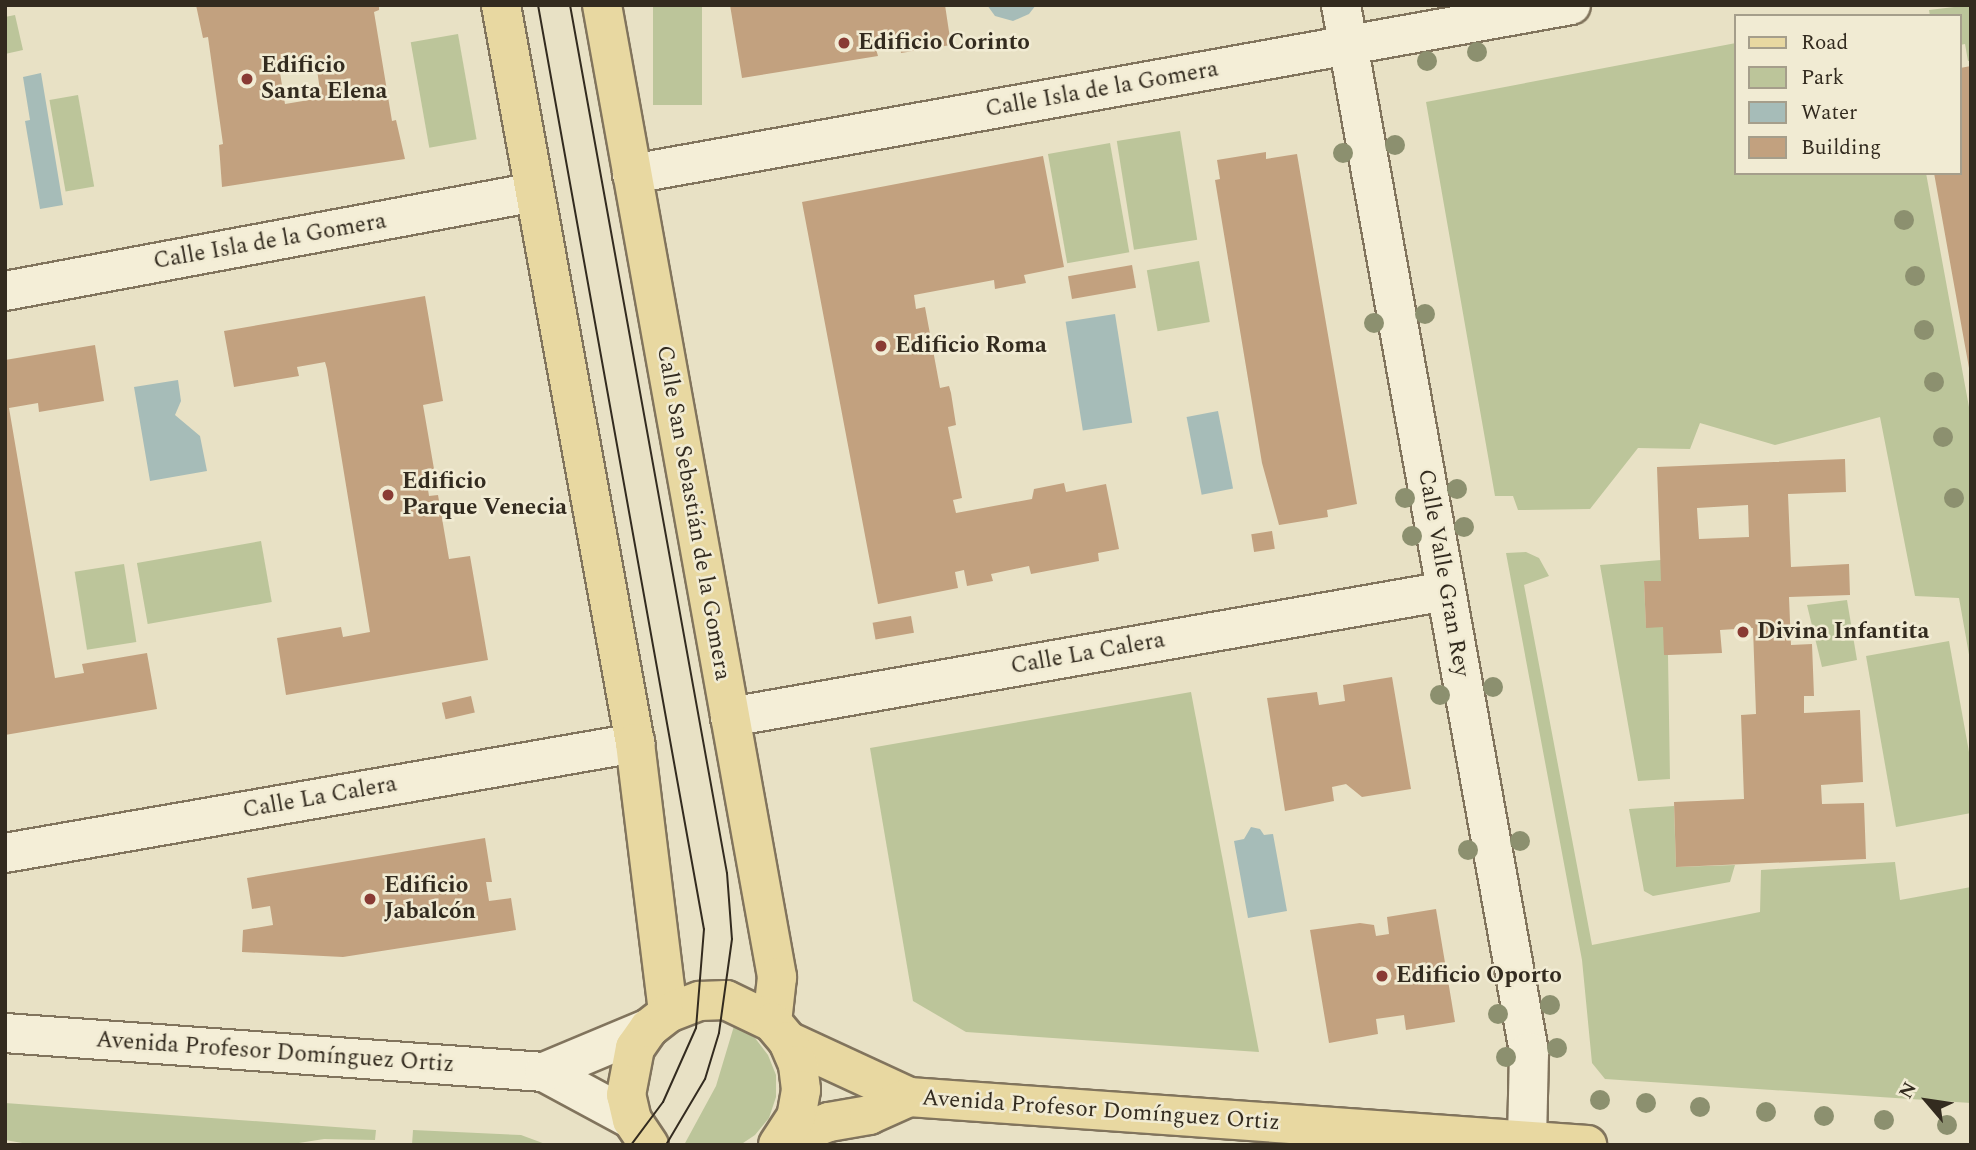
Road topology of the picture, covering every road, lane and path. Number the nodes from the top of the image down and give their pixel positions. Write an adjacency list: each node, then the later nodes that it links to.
1 (500, 5): 7 (main road)
2 (602, 5): 6 (main road, Calle San Sebastián de la Gomera)
3 (1342, 5): 5 (street, Calle Valle Gran Rey)
4 (1571, 5): 5 (street, Calle Isla de la Gomera)
5 (1349, 45): 6 (street, Calle Isla de la Gomera); 9 (street, Calle Valle Gran Rey)
6 (632, 174): 10 (main road, Calle San Sebastián de la Gomera)
7 (535, 192): 8 (street, Calle Isla de la Gomera); 11 (main road)
8 (5, 291)
9 (1446, 591): 10 (street, Calle La Calera); 19 (street, Calle Valle Gran Rey)
10 (730, 717): 14 (main road, Calle San Sebastián de la Gomera)
11 (635, 743): 12 (street, Calle La Calera); 13 (main road)
12 (5, 853)
13 (658, 1020): 14 (main road, Avenida Profesor Domínguez Ortiz); 16 (street, Avenida Profesor Domínguez Ortiz); 18 (main road)
14 (780, 1031): 17 (main road, Avenida Profesor Domínguez Ortiz); 20 (main road)
15 (5, 1033): 16 (street, Avenida Profesor Domínguez Ortiz)
16 (544, 1072): 18 (street, Avenida Profesor Domínguez Ortiz)
17 (909, 1097): 19 (main road, Avenida Profesor Domínguez Ortiz); 20 (main road, Avenida Profesor Domínguez Ortiz)
18 (640, 1132)
19 (1527, 1141): 21 (main road, Avenida Profesor Domínguez Ortiz)
20 (780, 1142)
21 (1587, 1145)

